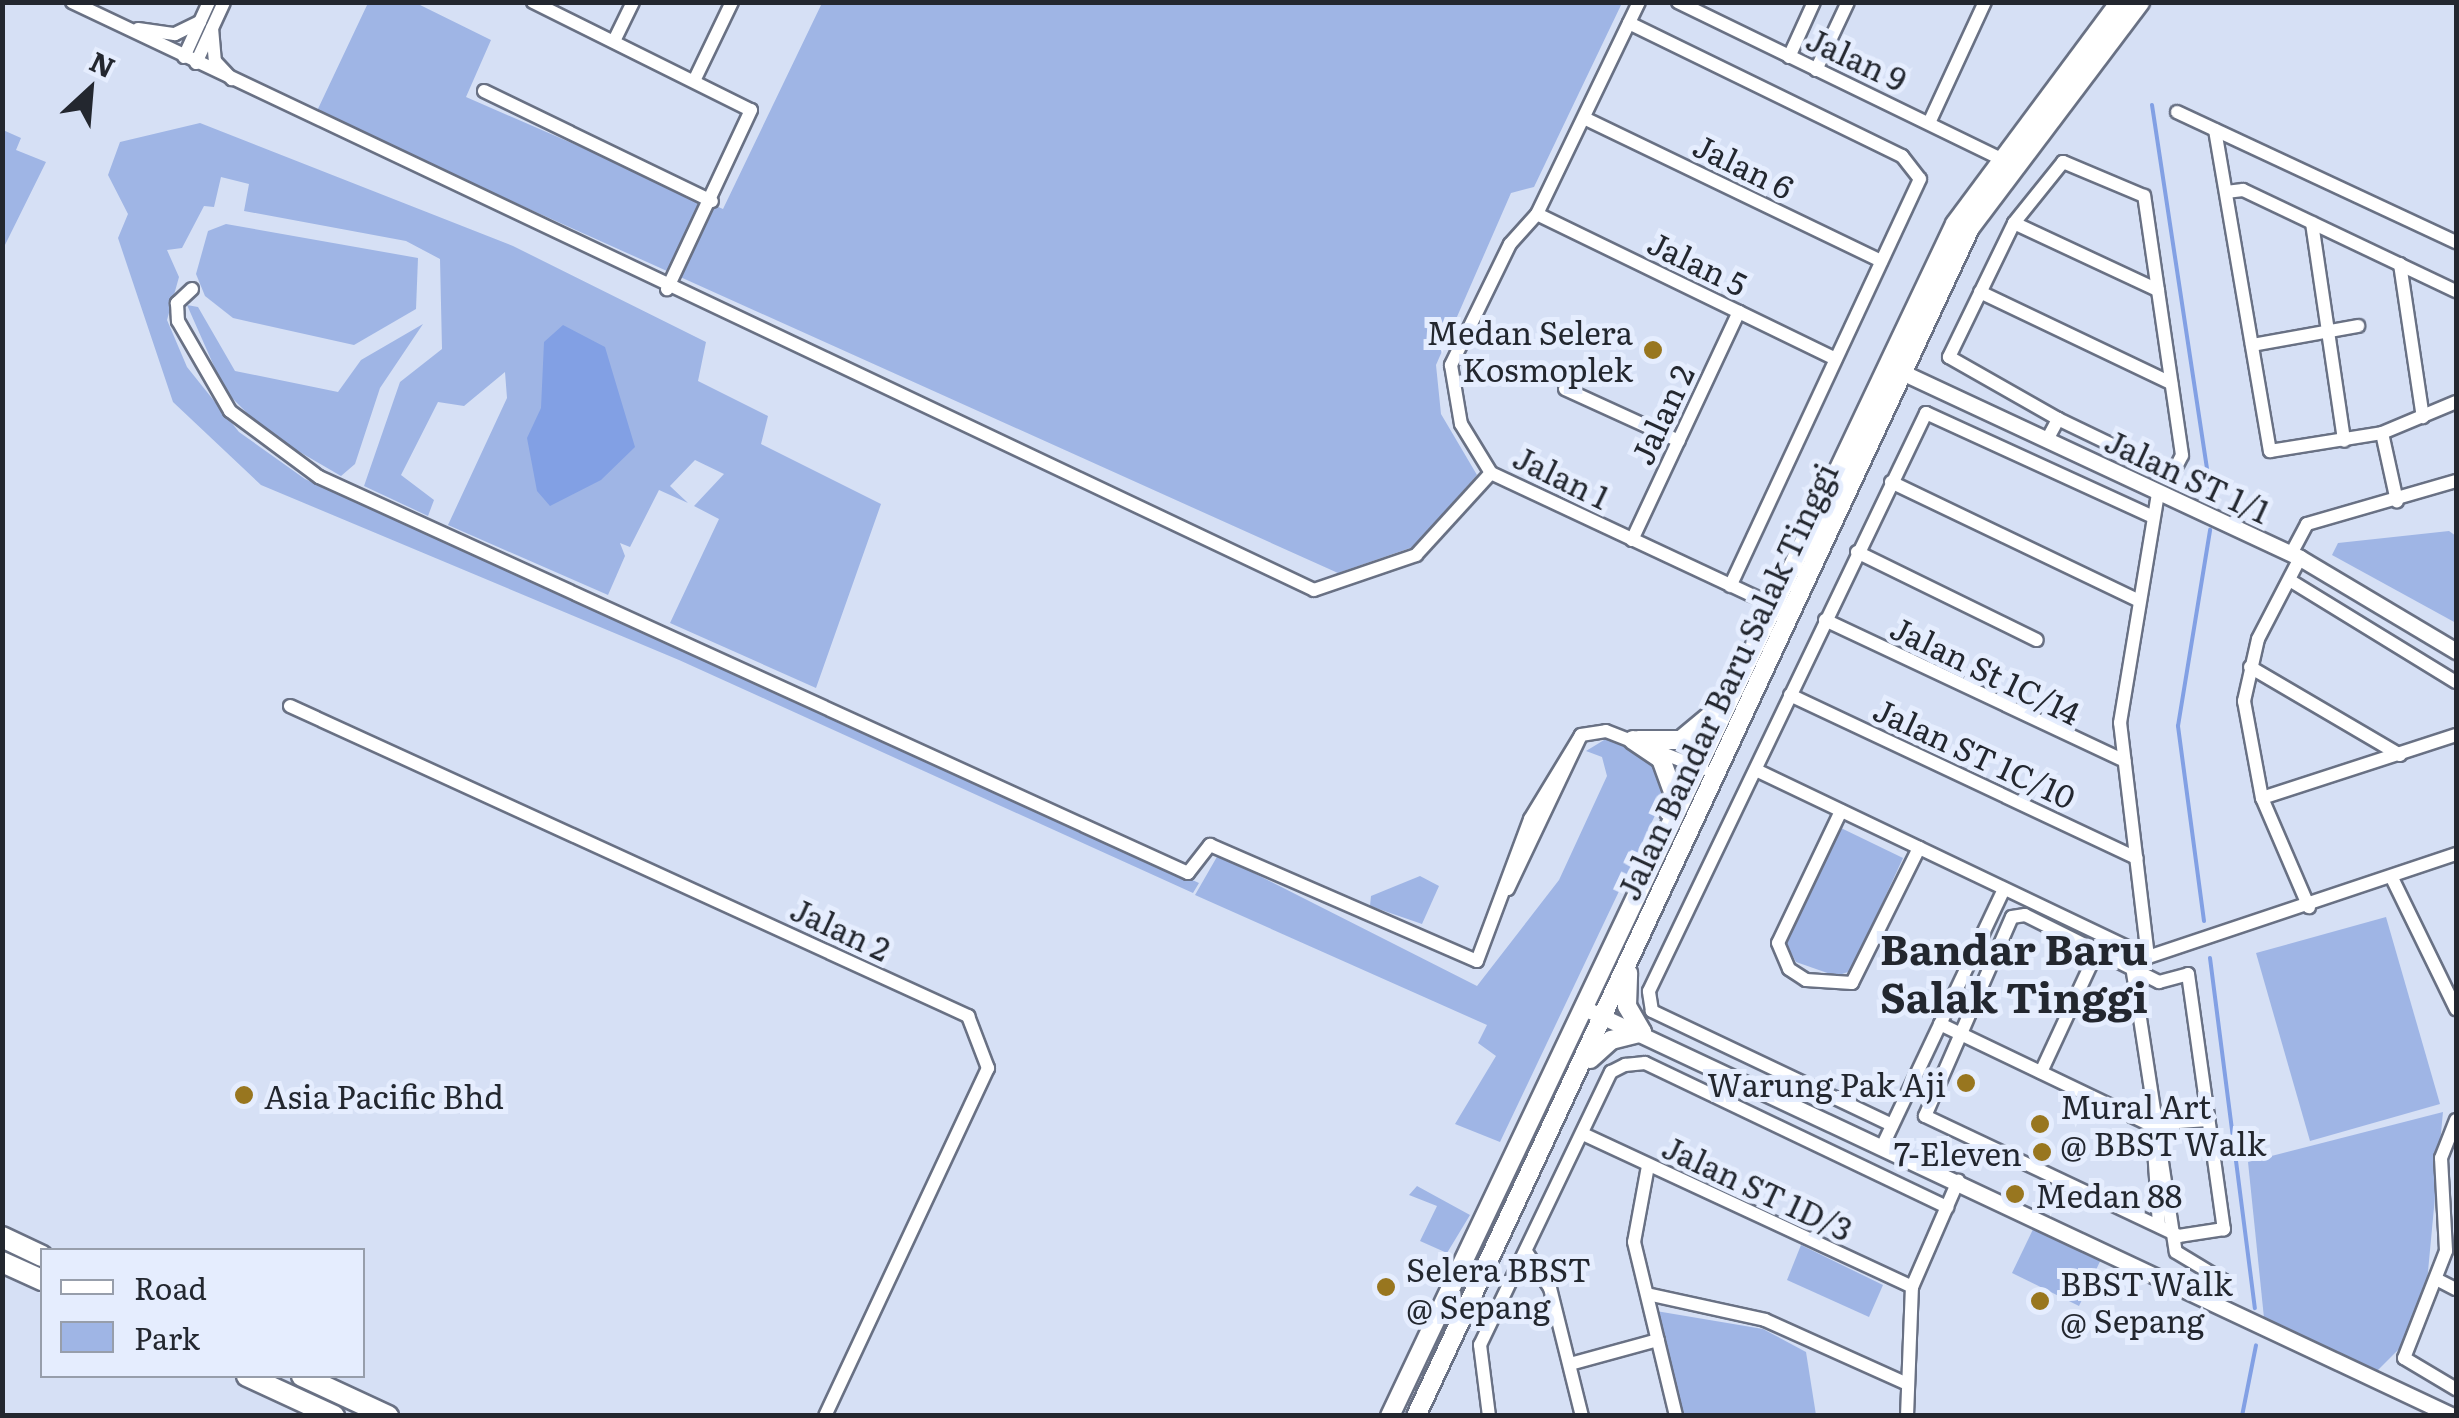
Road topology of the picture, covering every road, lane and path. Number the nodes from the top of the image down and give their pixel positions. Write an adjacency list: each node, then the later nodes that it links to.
1 (72, 2): 18 (street)
2 (209, 2): 17 (street)
3 (224, 2): 17 (street)
4 (533, 2): 15 (street)
5 (572, 2): 15 (street)
6 (633, 2): 19 (street)
7 (732, 2): 23 (street)
8 (1639, 2): 16 (street)
9 (1678, 2): 20 (street, Jalan 9)
10 (1814, 2): 20 (street)
11 (1848, 2): 22 (street)
12 (1985, 2): 28 (street)
13 (2120, 2): 30 (main road, Jalan Bandar Baru Salak Tinggi)
14 (2140, 2): 30 (main road, Jalan Bandar Baru Salak Tinggi)
15 (565, 18): 19 (street)
16 (1630, 23): 27 (street); 37 (street)
17 (206, 25): 18 (street); 21 (street); 24 (street)
18 (126, 27): 21 (street)
19 (614, 42): 23 (street)
20 (1789, 57): 22 (street, Jalan 9)
21 (190, 60): 24 (street)
22 (1816, 70): 28 (street, Jalan 9)
23 (694, 81): 32 (street)
24 (242, 89): 40 (street)
25 (484, 91): 32 (street)
26 (2177, 112): 29 (street)
27 (1584, 118): 33 (street); 37 (street, Jalan 6)
28 (1929, 122): 30 (street, Jalan 9)
29 (2216, 130): 31 (street); 36 (street)
30 (2006, 160): 49 (main road, Jalan Bandar Baru Salak Tinggi)
31 (2226, 192): 34 (street); 47 (street)
32 (712, 201): 40 (street)
33 (1538, 214): 44 (street, Jalan 5); 59 (street, Jalan 1)
34 (2312, 223): 38 (street); 46 (street)
35 (2014, 224): 41 (street); 41 (street); 43 (street)
36 (2456, 242)
37 (1881, 261): 48 (street)
38 (2400, 264): 42 (street); 53 (street)
39 (192, 288): 82 (street)
40 (667, 289): 59 (street)
41 (2158, 290): 50 (street)
42 (2456, 290)
43 (1980, 292): 50 (street); 54 (street)
44 (1738, 312): 48 (street, Jalan 5); 58 (street, Jalan 2)
45 (2358, 326): 46 (street)
46 (2328, 331): 47 (street); 57 (street)
47 (2252, 345): 57 (street)
48 (1836, 359): 69 (street)
49 (1896, 369): 56 (street, Jalan ST 1/1); 71 (main road, Jalan Bandar Baru Salak Tinggi); 72 (main road, Jalan Bandar Baru Salak Tinggi)
50 (2172, 383): 54 (street)
51 (1565, 389): 58 (street)
52 (2456, 402): 53 (street)
53 (2423, 417): 55 (street)
54 (2058, 419): 56 (street)
55 (2382, 433): 57 (street); 63 (street)
56 (2047, 440): 62 (street, Jalan ST 1/1)
57 (2344, 441)
58 (1679, 442): 65 (street, Jalan 2)
59 (1491, 473): 65 (street, Jalan 1)
60 (2456, 481): 63 (street)
61 (1891, 482): 64 (street); 66 (street); 70 (street)
62 (2158, 492): 64 (street); 67 (street, Jalan ST 1/1)
63 (2397, 501): 67 (street)
64 (2153, 517): 70 (street)
65 (1632, 540): 69 (street, Jalan 1)
66 (1857, 552): 73 (street); 74 (street)
67 (2295, 556): 68 (street); 75 (street, Jalan ST 1/1)
68 (2291, 581): 76 (street); 77 (street)
69 (1730, 586): 71 (street, Jalan 1)
70 (2137, 600): 84 (street)
71 (1772, 605): 72 (street, Jalan 1); 79 (main road, Jalan Bandar Baru Salak Tinggi)
72 (1792, 615): 87 (main road, Jalan Bandar Baru Salak Tinggi)
73 (1825, 620): 78 (street); 84 (street, Jalan St 1C/14)
74 (2038, 640)
75 (2456, 650)
76 (2250, 668): 83 (street); 88 (street)
77 (2456, 682)
78 (1790, 695): 86 (street); 92 (street, Jalan ST 1C/10)
79 (1726, 698): 82 (main road); 85 (main road, Jalan Bandar Baru Salak Tinggi)
80 (290, 706): 141 (street, Jalan 2)
81 (2456, 735): 83 (street)
82 (1633, 740): 85 (street); 94 (main road)
83 (2400, 755): 88 (street)
84 (2124, 761): 92 (street)
85 (1696, 766): 87 (street); 94 (main road, Jalan Bandar Baru Salak Tinggi)
86 (1756, 770): 89 (street); 114 (street)
87 (1716, 775): 100 (main road, Jalan Bandar Baru Salak Tinggi)
88 (2262, 798): 96 (street)
89 (1841, 811): 90 (street); 90 (street)
90 (1919, 848): 95 (street)
91 (2456, 854): 93 (street)
92 (2137, 858): 101 (street)
93 (2392, 878): 96 (street); 104 (street)
94 (1641, 883): 103 (main road, Jalan Bandar Baru Salak Tinggi)
95 (2004, 889): 97 (street); 106 (street)
96 (2309, 907): 101 (street)
97 (2105, 937): 98 (street); 99 (street)
98 (2130, 949): 101 (street); 102 (street)
99 (2097, 951): 102 (street); 108 (street); 109 (street)
100 (1632, 953): 105 (main road, Jalan Bandar Baru Salak Tinggi); 107 (main road)
101 (2148, 957)
102 (2133, 970): 111 (street); 112 (street)
103 (1584, 1008): 105 (street); 142 (main road, Jalan Bandar Baru Salak Tinggi)
104 (2456, 1009)
105 (1604, 1016): 107 (street); 110 (main road, Jalan Bandar Baru Salak Tinggi)
106 (1940, 1024): 108 (street); 114 (street)
107 (1642, 1032): 110 (main road); 116 (street)
108 (1958, 1033): 109 (street); 120 (street)
109 (2041, 1072): 111 (street)
110 (1578, 1073): 143 (main road, Jalan Bandar Baru Salak Tinggi)
111 (2155, 1119): 112 (street); 120 (street); 121 (street)
112 (2208, 1120): 121 (street)
113 (2456, 1120): 127 (street)
114 (1892, 1124): 116 (street)
115 (1583, 1134): 117 (street, Jalan ST 1D/3); 119 (street); 123 (street)
116 (1882, 1145): 118 (street)
117 (1648, 1166): 128 (street, Jalan ST 1D/3); 130 (street)
118 (1958, 1181): 119 (street); 131 (street)
119 (1947, 1207): 128 (street)
120 (2158, 1226): 121 (street)
121 (2179, 1236): 131 (street)
122 (2, 1237): 124 (main road)
123 (1527, 1253): 133 (street); 144 (street)
124 (40, 1255)
125 (2, 1262): 126 (main road)
126 (40, 1279)
127 (2438, 1280): 129 (street); 137 (street)
128 (1912, 1287): 136 (street)
129 (2456, 1288)
130 (1647, 1294): 132 (street); 136 (street)
131 (2214, 1302): 148 (street)
132 (1658, 1340): 133 (street); 146 (street)
133 (1570, 1364): 145 (street)
134 (252, 1378): 138 (main road)
135 (306, 1378): 140 (main road)
136 (1905, 1383): 147 (street)
137 (2456, 1389)
138 (310, 1409): 139 (main road)
139 (334, 1416)
140 (388, 1416)
141 (824, 1416)
142 (1390, 1416)
143 (1416, 1416)
144 (1489, 1416)
145 (1582, 1416)
146 (1676, 1416)
147 (1907, 1416)
148 (2453, 1416)

